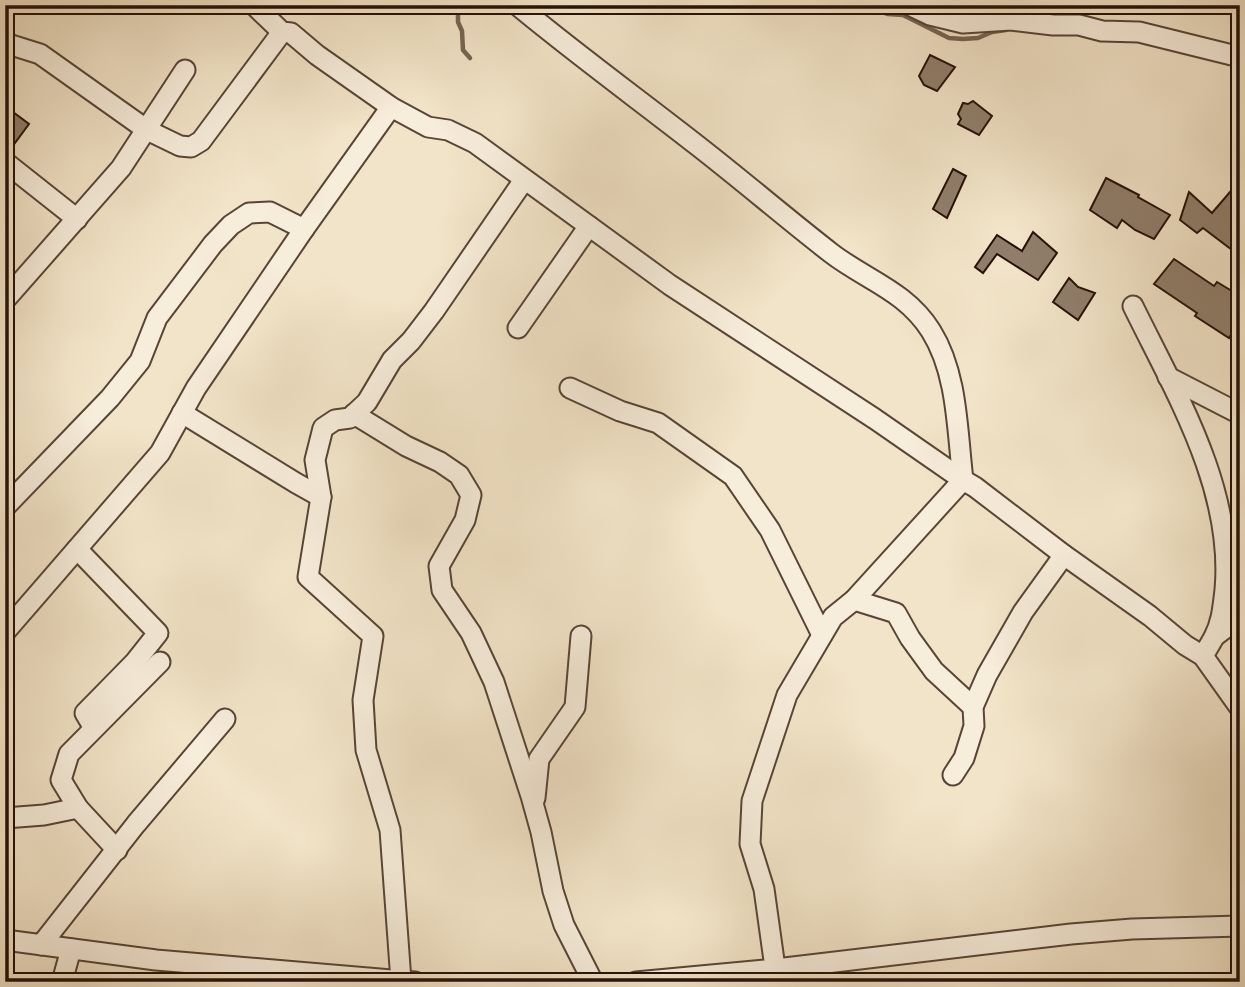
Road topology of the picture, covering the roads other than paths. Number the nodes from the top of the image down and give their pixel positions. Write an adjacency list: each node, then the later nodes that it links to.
1 (517, 5): 23 (street)
2 (909, 5): 6 (street)
3 (265, 9): 4 (street)
4 (282, 32): 8 (street); 9 (street)
5 (5, 43): 9 (street)
6 (1240, 57)
7 (184, 70): 9 (street)
8 (391, 107): 11 (street); 14 (street)
9 (147, 130): 12 (street)
10 (5, 162): 12 (street)
11 (524, 180): 13 (street); 21 (street)
12 (76, 219): 15 (street)
13 (589, 226): 17 (street); 23 (street)
14 (304, 229): 20 (street); 25 (street)
15 (5, 300)
16 (1133, 306): 18 (street)
17 (518, 328)
18 (1168, 377): 22 (street); 33 (street)
19 (570, 388): 31 (street)
20 (182, 413): 24 (street); 26 (street)
21 (354, 414): 24 (street); 42 (street)
22 (1240, 414)
23 (963, 480): 27 (street); 28 (street)
24 (321, 497): 51 (street)
25 (5, 507)
26 (77, 549): 30 (street); 39 (street)
27 (1064, 555): 34 (street); 36 (street)
28 (855, 600): 31 (street); 36 (street)
29 (1240, 617): 33 (street)
30 (5, 632)
31 (822, 635): 49 (street)
32 (581, 636): 42 (street)
33 (1215, 636): 34 (street)
34 (1203, 656): 37 (street)
35 (159, 662): 39 (street)
36 (973, 707): 40 (street)
37 (1240, 708)
38 (225, 719): 44 (street)
39 (94, 728): 41 (street)
40 (953, 775)
41 (78, 808): 43 (street); 44 (street)
42 (534, 809): 53 (street)
43 (5, 818)
44 (117, 850): 47 (street)
45 (1240, 926): 49 (street)
46 (5, 940): 47 (street)
47 (41, 945): 48 (street)
48 (71, 948): 50 (street); 52 (street)
49 (777, 975): 54 (street)
50 (271, 976): 51 (street)
51 (408, 981)
52 (62, 982)
53 (593, 982)
54 (636, 982)

